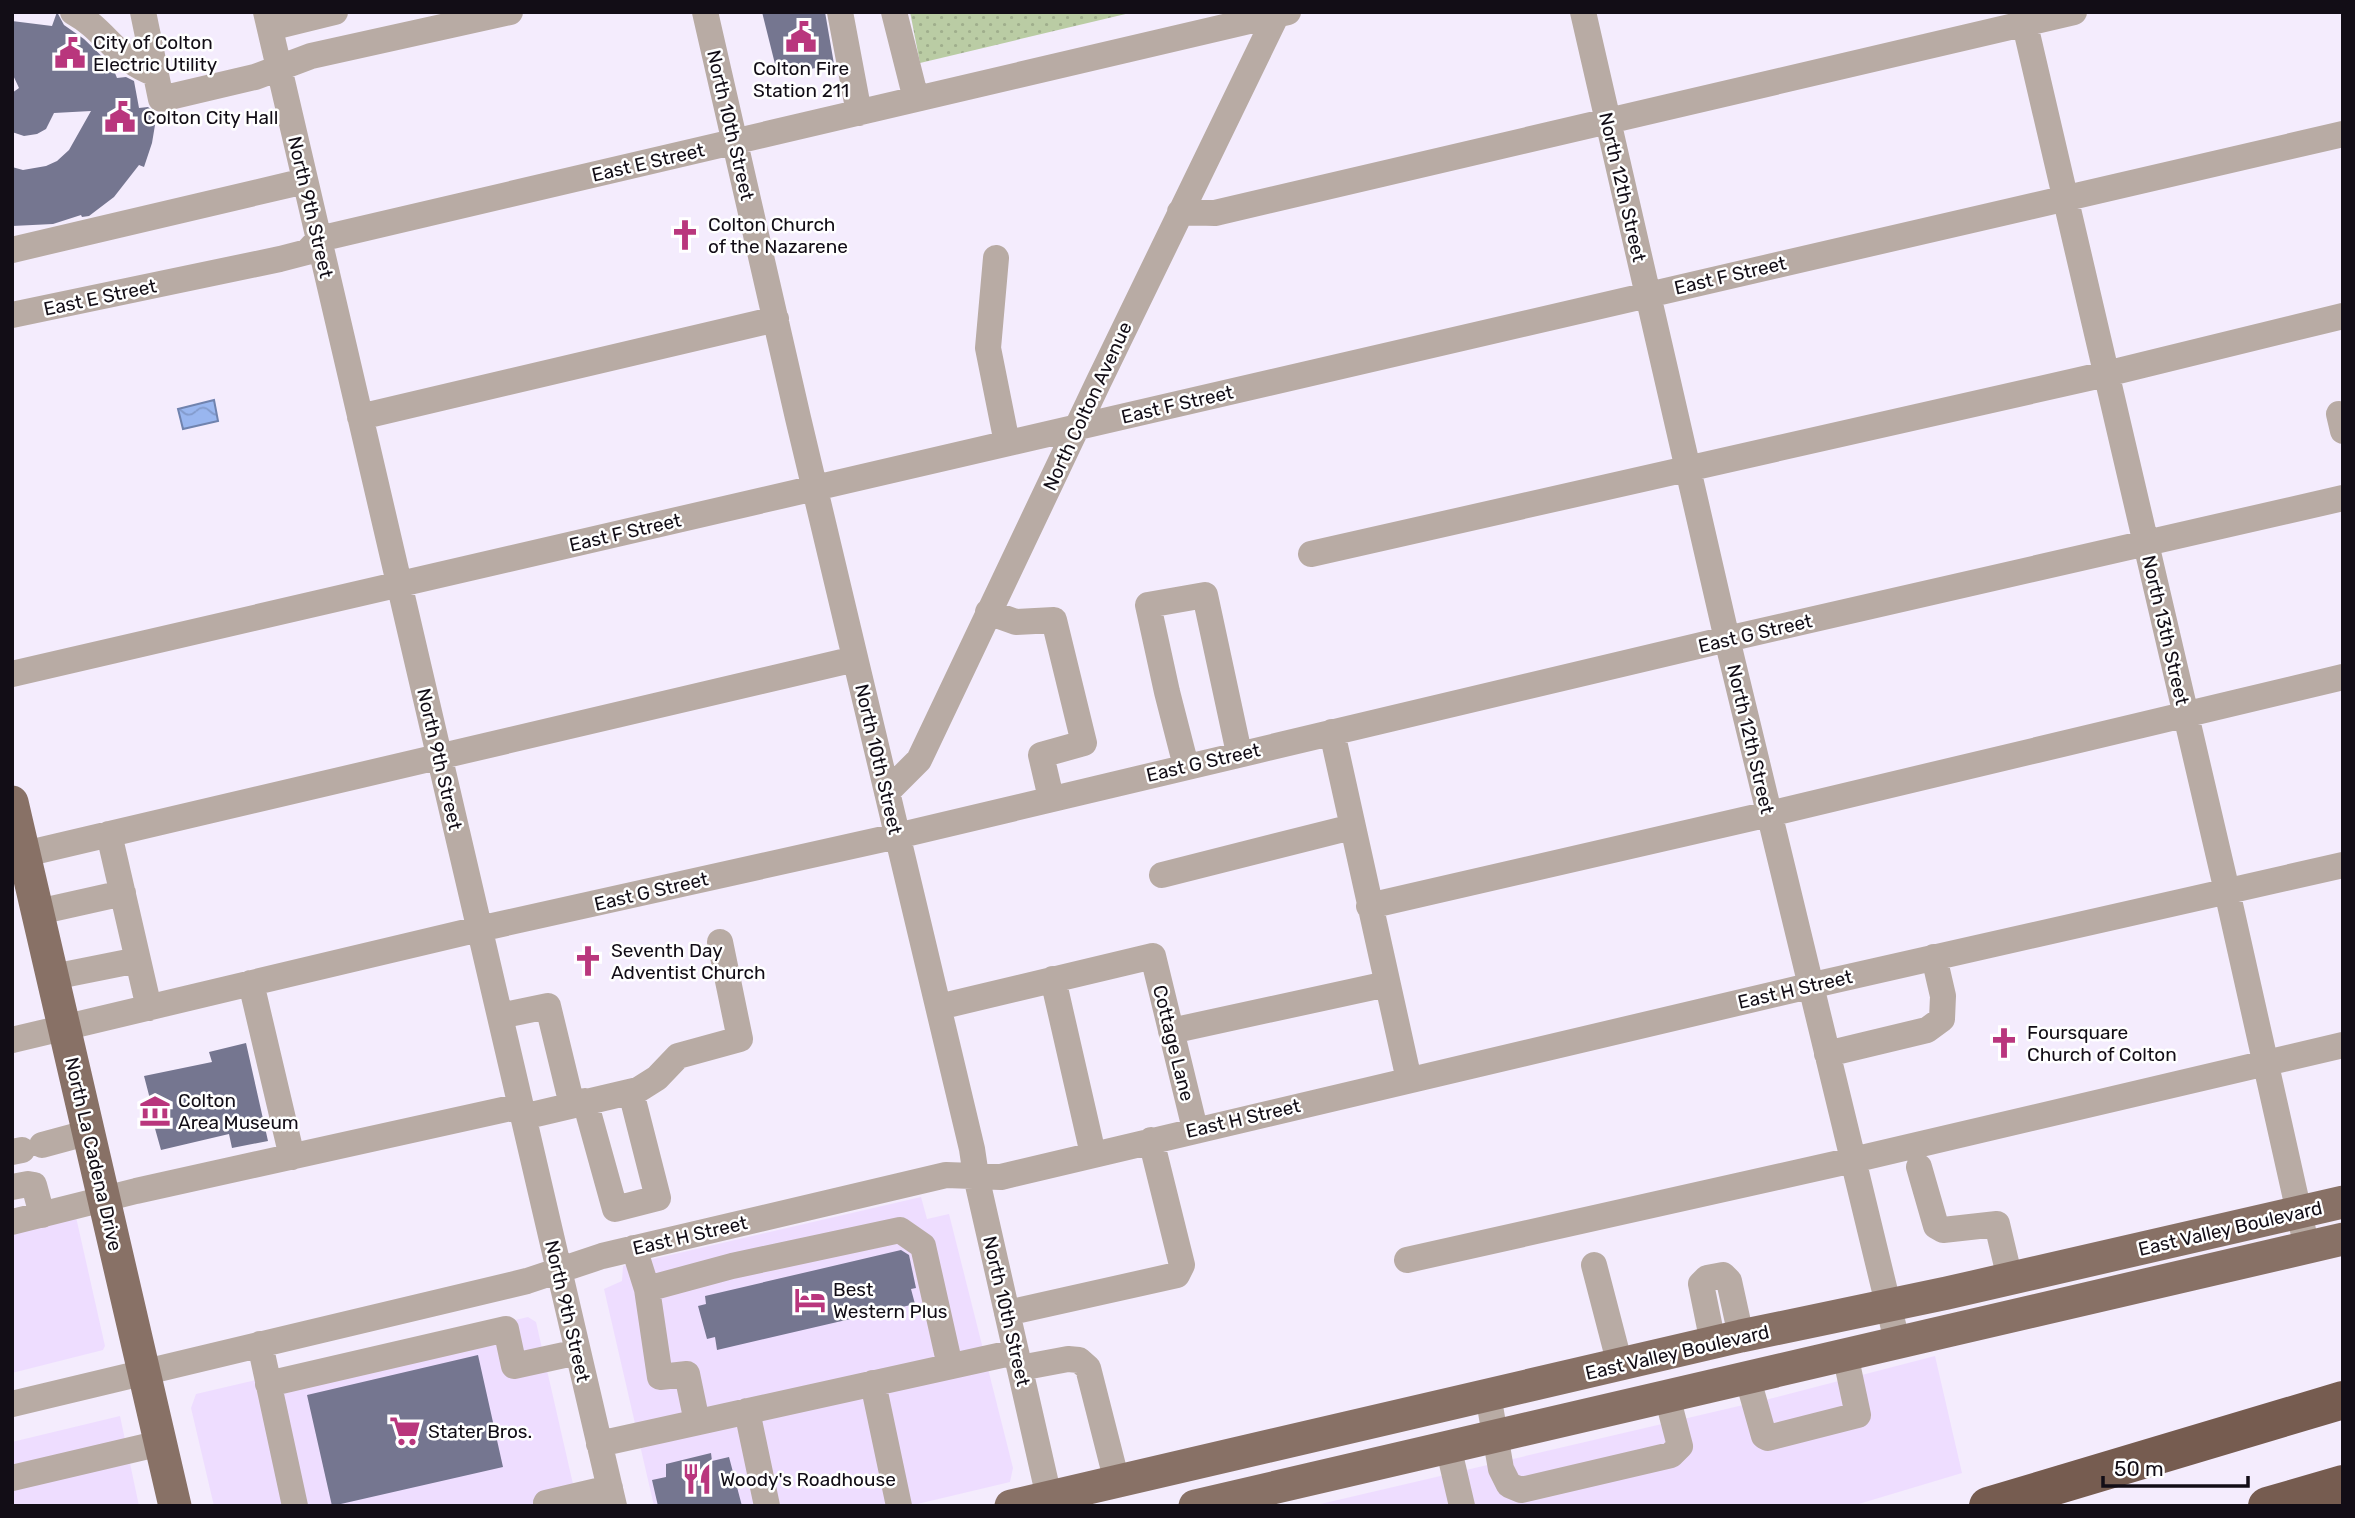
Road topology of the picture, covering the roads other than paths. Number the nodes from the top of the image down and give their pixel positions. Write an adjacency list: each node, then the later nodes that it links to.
1 (73, 12): 15 (street)
2 (143, 12): 15 (street)
3 (335, 12): 12 (street)
4 (510, 12): 14 (street)
5 (705, 12): 20 (street, North 10th Street)
6 (839, 12): 17 (street)
7 (894, 12): 16 (street)
8 (1583, 12): 18 (street, North 12th Street)
9 (2074, 12): 11 (street)
10 (1281, 13): 13 (street, East E Street); 23 (street, North Colton Avenue)
11 (2023, 18): 18 (street); 22 (street, North 13th Street)
12 (268, 20): 14 (street, North 9th Street)
13 (1201, 23): 16 (street, East E Street)
14 (279, 67): 15 (street); 21 (street, North 9th Street)
15 (156, 74)
16 (916, 99): 17 (street, East E Street)
17 (859, 113): 20 (street, East E Street)
18 (1608, 121): 23 (street); 27 (street, North 12th Street)
19 (2343, 134): 22 (street, East F Street)
20 (736, 141): 24 (street, East E Street); 30 (street, North 10th Street)
21 (304, 181): 24 (street, North 9th Street); 25 (street)
22 (2064, 197): 27 (street, East F Street); 31 (street, North 13th Street)
23 (1180, 212): 33 (street, North Colton Avenue)
24 (319, 239): 28 (street, East E Street); 32 (street, North 9th Street)
25 (12, 250)
26 (996, 258): 34 (street)
27 (1648, 293): 33 (street, East F Street); 35 (street, North 12th Street)
28 (12, 315)
29 (2343, 316): 31 (street)
30 (776, 319): 32 (street); 36 (street, North 10th Street)
31 (2106, 374): 35 (street); 38 (street, North 13th Street)
32 (360, 416): 40 (street, North 9th Street)
33 (1078, 427): 34 (street, East F Street); 41 (street, North Colton Avenue)
34 (1007, 443): 36 (street, East F Street)
35 (1688, 468): 39 (street); 42 (street, North 12th Street)
36 (816, 486): 40 (street, East F Street); 43 (street, North 10th Street)
37 (2343, 498): 38 (street, East G Street)
38 (2145, 543): 42 (street, East G Street); 46 (street, North 13th Street)
39 (1311, 554)
40 (400, 586): 44 (street, East F Street); 49 (street, North 9th Street)
41 (988, 612): 51 (street, North Colton Avenue); 52 (street)
42 (1727, 639): 47 (street, East G Street); 54 (street, North 12th Street)
43 (855, 659): 49 (street); 51 (street, North 10th Street)
44 (12, 674)
45 (2343, 677): 46 (street)
46 (2185, 713): 54 (street); 61 (street, North 13th Street)
47 (1332, 732): 48 (street, East G Street); 55 (street)
48 (1238, 754): 50 (street, East G Street); 50 (street)
49 (439, 755): 56 (street); 65 (street, North 9th Street)
50 (1186, 766): 52 (street, East G Street)
51 (887, 792): 57 (street, North 10th Street)
52 (1051, 798): 57 (street, East G Street)
53 (12, 802): 58 (main road, North La Cadena Drive)
54 (1769, 814): 63 (street); 73 (street, North 12th Street)
55 (1352, 827): 60 (street); 63 (street)
56 (109, 834): 58 (street); 62 (street)
57 (897, 836): 65 (street, East G Street); 74 (street, North 10th Street)
58 (18, 856): 64 (main road, North La Cadena Drive)
59 (2343, 864): 61 (street, East H Street)
60 (1162, 875)
61 (2227, 891): 67 (street, East H Street); 82 (street, North 13th Street)
62 (122, 893): 64 (street); 68 (street)
63 (1369, 906): 72 (street)
64 (38, 912): 69 (main road, North La Cadena Drive)
65 (479, 929): 71 (street, East G Street); 76 (street, North 9th Street)
66 (720, 942): 84 (street)
67 (1934, 957): 73 (street, East H Street); 81 (street)
68 (138, 960): 69 (street); 75 (street)
69 (53, 977): 77 (main road, North La Cadena Drive)
70 (1054, 979): 74 (street); 78 (street, Cottage Lane); 91 (street)
71 (251, 984): 75 (street, East G Street); 92 (street)
72 (1387, 984): 78 (street); 83 (street)
73 (1809, 986): 81 (street, North 12th Street); 83 (street, East H Street)
74 (939, 1007): 95 (street, North 10th Street)
75 (149, 1008): 77 (street, East G Street)
76 (500, 1016): 85 (street); 86 (street, North 9th Street)
77 (65, 1028): 79 (street, East G Street); 88 (main road, North La Cadena Drive)
78 (1171, 1031): 87 (street, Cottage Lane)
79 (12, 1040)
80 (2343, 1045): 82 (street)
81 (1827, 1054): 93 (street, North 12th Street)
82 (2265, 1063): 93 (street); 100 (street, North 13th Street)
83 (1409, 1080): 87 (street, East H Street)
84 (631, 1091): 85 (street); 99 (street)
85 (579, 1103): 86 (street); 99 (street)
86 (522, 1111): 92 (street); 108 (street, North 9th Street)
87 (1195, 1129): 89 (street, East H Street)
88 (90, 1132): 90 (street); 97 (main road, North La Cadena Drive)
89 (1151, 1140): 91 (street, East H Street); 112 (street)
90 (25, 1149)
91 (1093, 1154): 95 (street, East H Street)
92 (292, 1157): 97 (street)
93 (1853, 1160): 106 (street); 111 (street, North 12th Street)
94 (1919, 1167): 109 (street)
95 (976, 1176): 104 (street, East H Street); 112 (street, North 10th Street)
96 (12, 1187): 101 (street)
97 (105, 1199): 101 (street); 120 (main road, North La Cadena Drive)
98 (2343, 1202): 100 (main road, East Valley Boulevard)
99 (640, 1203): 104 (street)
100 (2299, 1212): 105 (street, North 13th Street); 109 (main road, East Valley Boulevard)
101 (42, 1215): 102 (street)
102 (12, 1222)
103 (2343, 1239): 105 (main road, East Valley Boulevard)
104 (643, 1246): 108 (street, East H Street); 110 (street)
105 (2307, 1248): 113 (main road, East Valley Boulevard)
106 (1407, 1260)
107 (1594, 1265): 118 (street)
108 (559, 1270): 114 (street, East H Street); 115 (street, North 9th Street)
109 (2010, 1279): 111 (main road, East Valley Boulevard)
110 (647, 1289): 119 (street); 129 (street)
111 (1889, 1306): 113 (street, North 12th Street); 118 (main road, East Valley Boulevard)
112 (1007, 1313): 117 (street, North 10th Street)
113 (1897, 1341): 116 (main road, East Valley Boulevard)
114 (260, 1344): 120 (street, East H Street); 123 (street)
115 (578, 1352): 123 (street); 132 (street, North 9th Street)
116 (1845, 1354): 121 (main road, East Valley Boulevard); 121 (street)
117 (1018, 1360): 119 (street); 135 (street); 138 (street, North 10th Street)
118 (1620, 1365): 124 (main road, East Valley Boulevard)
119 (950, 1366): 122 (street)
120 (145, 1373): 127 (street, East H Street); 131 (main road, North La Cadena Drive)
121 (1747, 1376): 125 (main road, East Valley Boulevard)
122 (873, 1383): 128 (street); 143 (street)
123 (268, 1384): 141 (street)
124 (1488, 1395): 130 (street); 135 (main road, East Valley Boulevard)
125 (1667, 1396): 130 (main road, East Valley Boulevard); 130 (street)
126 (2339, 1399): 147 (highway)
127 (12, 1404)
128 (747, 1411): 129 (street); 142 (street)
129 (696, 1422): 132 (street)
130 (1494, 1435): 133 (main road, East Valley Boulevard)
131 (161, 1443): 134 (street); 140 (main road, North La Cadena Drive)
132 (599, 1444): 137 (street, North 9th Street)
133 (1448, 1446): 145 (main road, East Valley Boulevard); 146 (street)
134 (12, 1478)
135 (1117, 1482): 138 (main road, East Valley Boulevard)
136 (2343, 1484): 148 (highway)
137 (612, 1497): 139 (street)
138 (1050, 1501): 144 (main road, East Valley Boulevard)
139 (546, 1503)
140 (175, 1506)
141 (295, 1506)
142 (767, 1506)
143 (899, 1506)
144 (1011, 1506)
145 (1195, 1506)
146 (1462, 1506)
147 (1988, 1506)
148 (2267, 1506)

